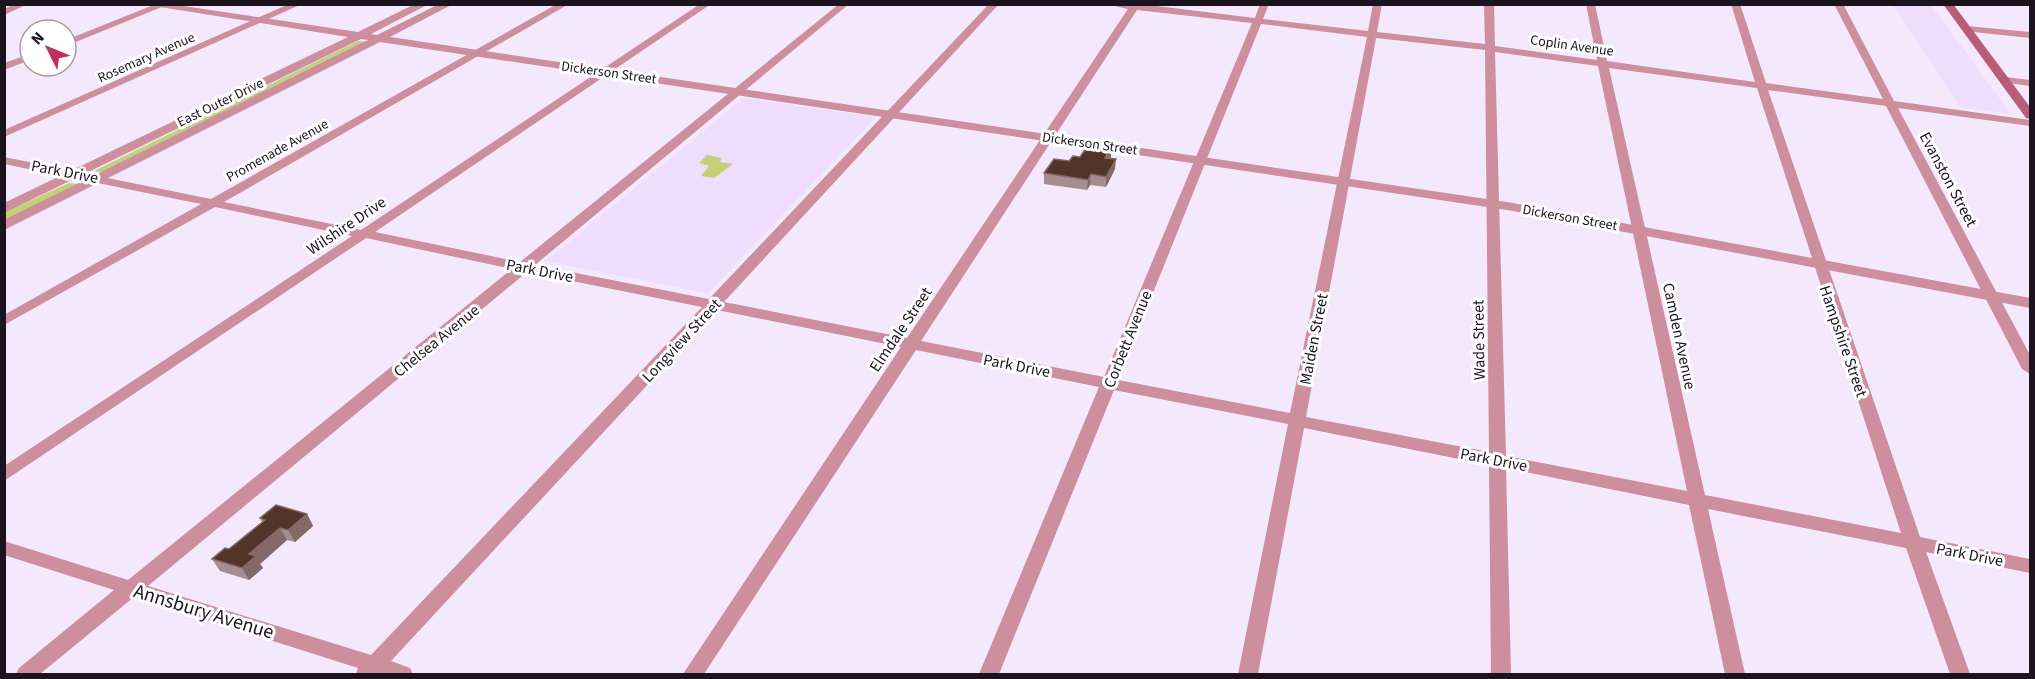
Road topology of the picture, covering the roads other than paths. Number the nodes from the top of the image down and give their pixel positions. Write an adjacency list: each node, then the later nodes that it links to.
1 (24, 4): 20 (street)
2 (146, 4): 18 (street, Dickerson Street)
3 (298, 4): 21 (street, Rosemary Avenue)
4 (423, 4): 26 (street, East Outer Drive)
5 (448, 4): 28 (street, East Outer Drive)
6 (565, 4): 30 (street, Promenade Avenue)
7 (706, 4): 34 (street, Wilshire Drive)
8 (845, 4): 38 (street, Chelsea Avenue)
9 (995, 4): 40 (street, Longview Street)
10 (1109, 4): 19 (street, Coplin Avenue)
11 (1265, 4): 22 (street, Corbett Avenue)
12 (1378, 4): 24 (street, Maiden Street)
13 (1489, 4): 29 (street, Wade Street)
14 (1590, 4): 32 (street, Camden Avenue)
15 (1735, 4): 37 (street, Hampshire Street)
16 (1838, 4): 39 (street, Evanston Street)
17 (1948, 4): 23 (main road)
18 (162, 6): 21 (street, Dickerson Street); 27 (street)
19 (1136, 6): 22 (street, Coplin Avenue); 44 (street, Elmdale Street)
20 (4, 12)
21 (260, 21): 26 (street, Dickerson Street); 43 (street, Rosemary Avenue)
22 (1258, 21): 24 (street, Coplin Avenue); 46 (street, Corbett Avenue)
23 (1967, 29): 25 (street); 35 (main road)
24 (1372, 34): 29 (street, Coplin Avenue); 49 (street, Maiden Street)
25 (2031, 35)
26 (357, 36): 28 (street, Dickerson Street); 47 (street, East Outer Drive)
27 (78, 38)
28 (379, 39): 30 (street, Dickerson Street); 48 (street, East Outer Drive)
29 (1490, 48): 32 (street, Coplin Avenue); 51 (street, Wade Street)
30 (479, 53): 34 (street, Dickerson Street); 50 (street, Promenade Avenue)
31 (18, 62): 33 (street)
32 (1603, 63): 37 (street, Coplin Avenue); 54 (street, Camden Avenue)
33 (4, 68)
34 (606, 72): 38 (street, Dickerson Street); 55 (street, Wilshire Drive)
35 (2004, 80): 36 (street); 41 (main road)
36 (2031, 83)
37 (1760, 85): 39 (street, Coplin Avenue); 56 (street, Hampshire Street)
38 (739, 92): 40 (street, Dickerson Street); 57 (street, Chelsea Avenue)
39 (1890, 103): 42 (street, Coplin Avenue); 58 (street, Evanston Street)
40 (893, 114): 44 (street, Dickerson Street); 60 (street, Longview Street)
41 (2031, 116)
42 (2031, 123)
43 (4, 134)
44 (1049, 137): 46 (street, Dickerson Street); 62 (street, Elmdale Street)
45 (4, 159): 47 (street, Park Drive)
46 (1201, 159): 49 (street, Dickerson Street); 64 (street, Corbett Avenue)
47 (77, 174): 48 (street, Park Drive); 52 (street, East Outer Drive)
48 (100, 178): 50 (street, Park Drive); 53 (street, East Outer Drive)
49 (1344, 180): 51 (street, Dickerson Street); 65 (street, Maiden Street)
50 (215, 202): 55 (street, Park Drive); 61 (street, Promenade Avenue)
51 (1493, 204): 54 (street, Dickerson Street); 66 (street, Wade Street)
52 (4, 209)
53 (4, 226)
54 (1640, 230): 56 (street, Dickerson Street); 68 (street, Camden Avenue)
55 (364, 234): 57 (street, Park Drive); 67 (street, Wilshire Drive)
56 (1818, 263): 58 (street, Dickerson Street); 69 (street, Hampshire Street)
57 (524, 267): 60 (street, Park Drive); 72 (street, Chelsea Avenue)
58 (1991, 295): 59 (street, Dickerson Street); 63 (street, Evanston Street)
59 (2031, 303)
60 (714, 305): 62 (street, Park Drive); 73 (street, Longview Street)
61 (4, 321)
62 (911, 344): 64 (street, Park Drive); 76 (street, Elmdale Street)
63 (2031, 369)
64 (1109, 383): 65 (street, Park Drive); 77 (street, Corbett Avenue)
65 (1297, 420): 66 (street, Park Drive); 78 (street, Maiden Street)
66 (1498, 460): 68 (street, Park Drive); 79 (street, Wade Street)
67 (4, 475)
68 (1697, 500): 69 (street, Park Drive); 80 (street, Camden Avenue)
69 (1913, 543): 71 (street, Park Drive); 81 (street, Hampshire Street)
70 (4, 548): 72 (street, Annsbury Avenue)
71 (2031, 566)
72 (130, 589): 73 (street, Annsbury Avenue); 74 (street, Chelsea Avenue)
73 (370, 670): 75 (street, Annsbury Avenue)
74 (26, 675)
75 (403, 675)
76 (693, 675)
77 (989, 675)
78 (1248, 675)
79 (1501, 675)
80 (1735, 675)
81 (1960, 675)

